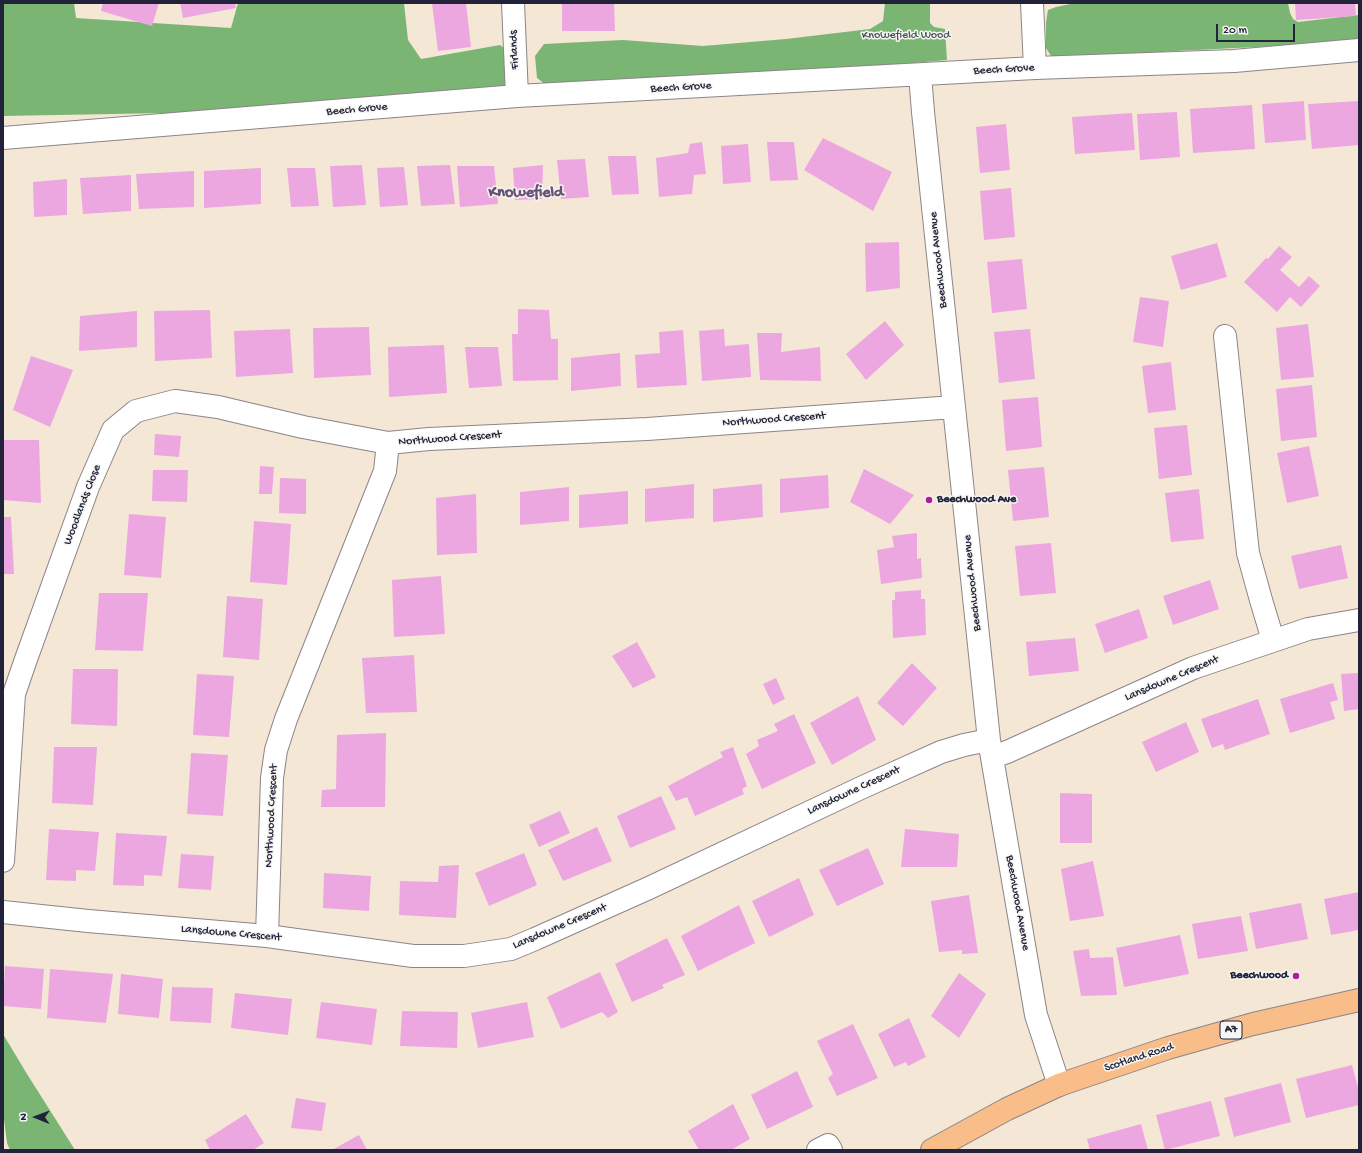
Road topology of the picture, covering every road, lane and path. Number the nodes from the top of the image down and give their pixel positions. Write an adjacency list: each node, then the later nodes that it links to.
1 (513, 3): 6 (street, Firlands)
2 (1032, 3): 4 (street)
3 (1359, 50): 4 (street, Beech Grove)
4 (1035, 68): 5 (street, Beech Grove)
5 (920, 74): 6 (street, Beech Grove); 9 (street, Beechwood Avenue)
6 (517, 96): 7 (street, Beech Grove)
7 (3, 138)
8 (1225, 336): 12 (street)
9 (954, 407): 10 (street, Northwood Crescent); 13 (street, Beechwood Avenue)
10 (388, 443): 14 (street, Woodlands Close); 16 (street, Northwood Crescent)
11 (1359, 620): 12 (street, Lansdowne Crescent)
12 (1273, 640): 13 (street, Lansdowne Crescent)
13 (990, 748): 16 (street, Lansdowne Crescent); 18 (street, Beechwood Avenue)
14 (3, 861)
15 (3, 912): 16 (street, Lansdowne Crescent)
16 (267, 936)
17 (1359, 1000): 18 (main road, Scotland Road / A7)
18 (1059, 1085): 21 (main road, Scotland Road / A7)
19 (818, 1150): 20 (street)
20 (831, 1150)
21 (932, 1150)

